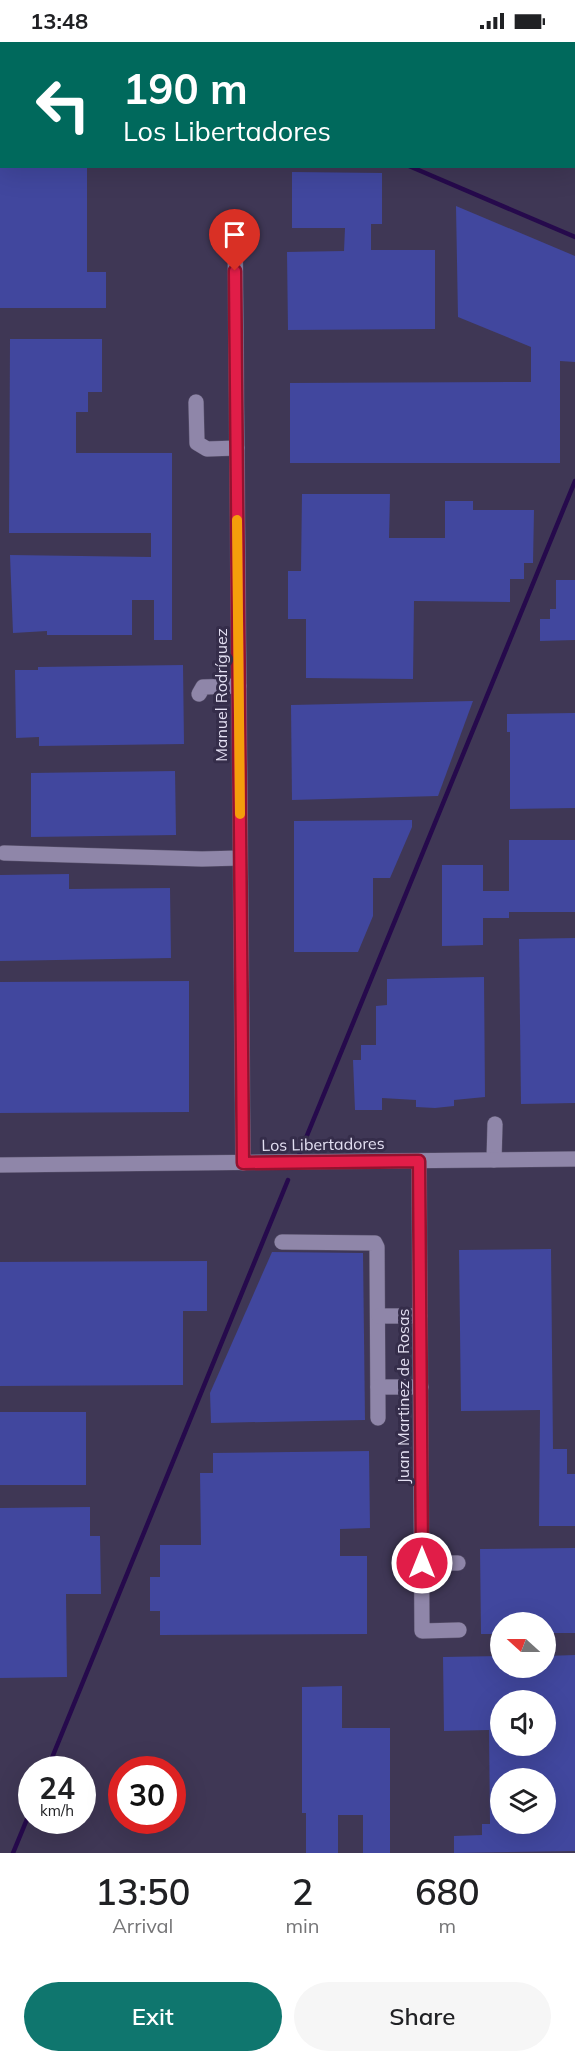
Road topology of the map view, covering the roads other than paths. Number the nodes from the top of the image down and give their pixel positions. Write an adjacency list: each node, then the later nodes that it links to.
1 (235, 227): 3 (street, Manuel Rodríguez)
2 (196, 402): 3 (street)
3 (237, 448): 4 (street, Manuel Rodríguez)
4 (239, 686): 5 (street); 7 (street, Manuel Rodríguez)
5 (199, 694)
6 (4, 853): 7 (street)
7 (240, 858): 12 (street, Manuel Rodríguez)
8 (495, 1124): 10 (street)
9 (575, 1159): 10 (street, Los Libertadores)
10 (494, 1160): 11 (street, Los Libertadores)
11 (419, 1161): 12 (street, Los Libertadores); 16 (street, Juan Martinez de Rosas)
12 (243, 1163): 13 (street, Los Libertadores)
13 (0, 1165)
14 (282, 1242): 15 (street)
15 (379, 1316): 16 (street); 17 (street)
16 (420, 1316): 18 (street, Juan Martinez de Rosas)
17 (378, 1387): 18 (street); 19 (street)
18 (421, 1387): 20 (street, Juan Martinez de Rosas)
19 (378, 1418)
20 (422, 1563): 21 (street); 22 (street, Juan Martinez de Rosas)
21 (458, 1563)
22 (459, 1630)

